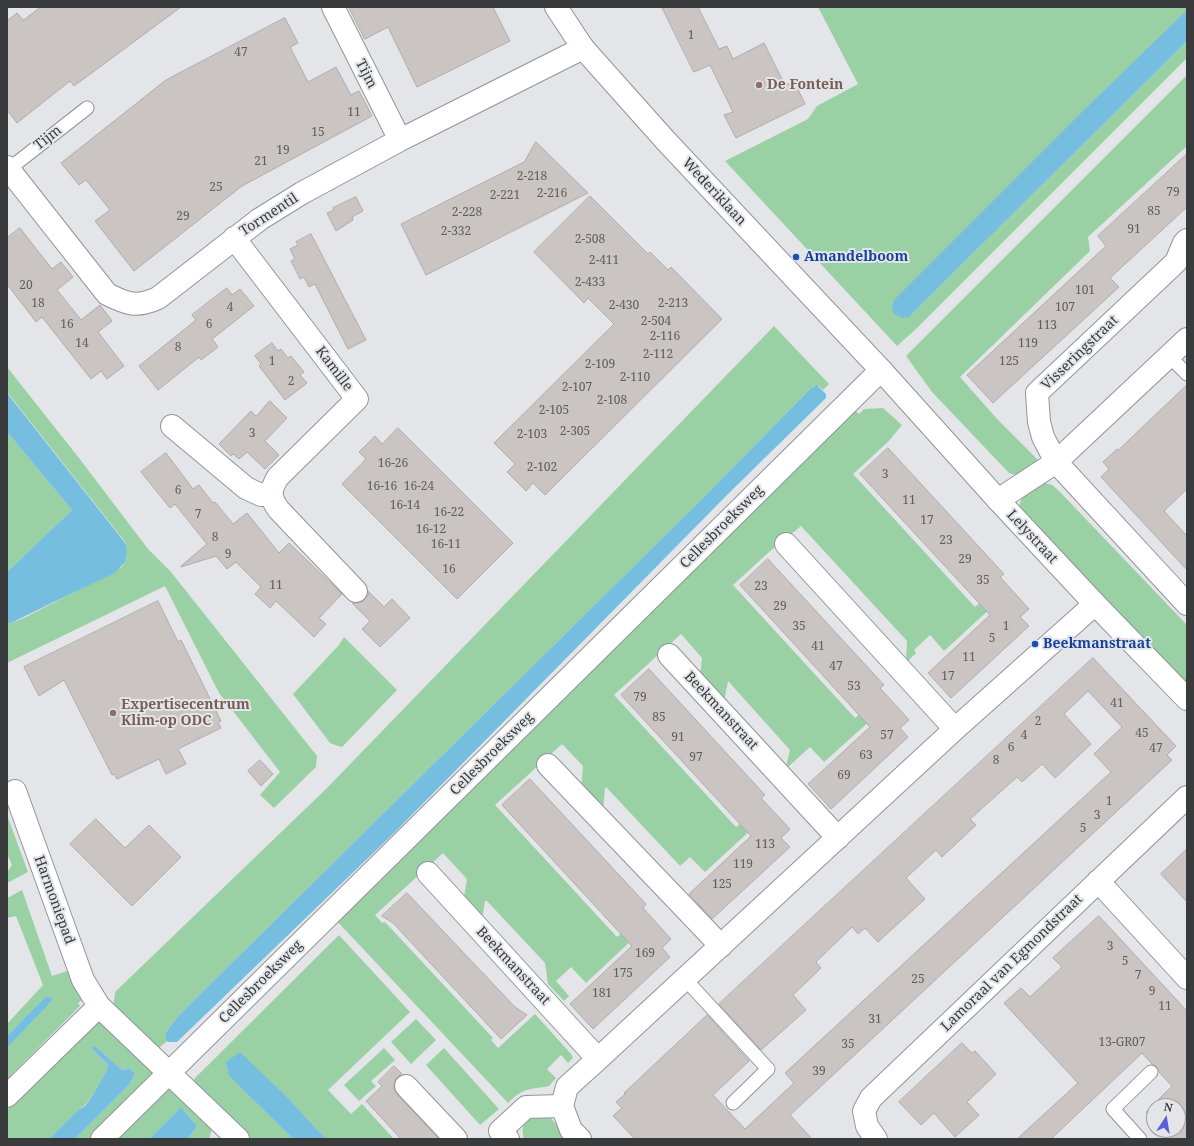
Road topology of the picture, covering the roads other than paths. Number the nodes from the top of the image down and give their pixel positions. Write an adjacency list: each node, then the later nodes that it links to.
1 (332, 7): 5 (street, Tijm)
2 (556, 7): 3 (street, Wederiklaan)
3 (582, 48): 5 (street, Tormentil); 12 (street, Wederiklaan)
4 (87, 108): 6 (lane, Tijm)
5 (400, 140): 7 (street, Tormentil)
6 (8, 168): 7 (street, Tormentil)
7 (234, 238): 16 (street, Kamille)
8 (1187, 240): 9 (street, Visseringstraat)
9 (1181, 268): 15 (street, Visseringstraat)
10 (1187, 339): 11 (street)
11 (1169, 356): 13 (lane); 15 (street)
12 (881, 370): 17 (street, Lelystraat); 37 (street, Cellesbroeksweg)
13 (1187, 374)
14 (172, 426): 16 (street)
15 (1056, 462): 17 (street); 21 (street)
16 (271, 493): 19 (street)
17 (998, 500): 20 (street, Lelystraat)
18 (786, 544): 24 (street)
19 (356, 591)
20 (1094, 604): 23 (street, Lelystraat); 24 (street)
21 (1187, 604)
22 (669, 654): 28 (street, Beekmanstraat)
23 (1187, 699)
24 (955, 729): 28 (street)
25 (548, 765): 31 (street)
26 (15, 791): 34 (street, Harmoniepad)
27 (1187, 797): 30 (street, Lamoraal van Egmondstraat)
28 (838, 838): 31 (street)
29 (428, 873): 35 (street, Beekmanstraat)
30 (1098, 881): 32 (street); 47 (street, Lamoraal van Egmondstraat)
31 (721, 946): 33 (street)
32 (1187, 978)
33 (685, 979): 35 (street); 40 (lane)
34 (99, 1006): 37 (street, Harmoniepad); 39 (street)
35 (598, 1059): 41 (street)
36 (1151, 1072): 48 (lane)
37 (169, 1073): 43 (street, Cellesbroeksweg); 44 (street, Harmoniepad)
38 (406, 1086): 45 (street)
39 (7, 1096)
40 (733, 1103)
41 (562, 1106): 42 (street); 46 (street)
42 (500, 1136)
43 (102, 1139)
44 (238, 1139)
45 (456, 1139)
46 (580, 1139)
47 (876, 1139)
48 (1140, 1139)

